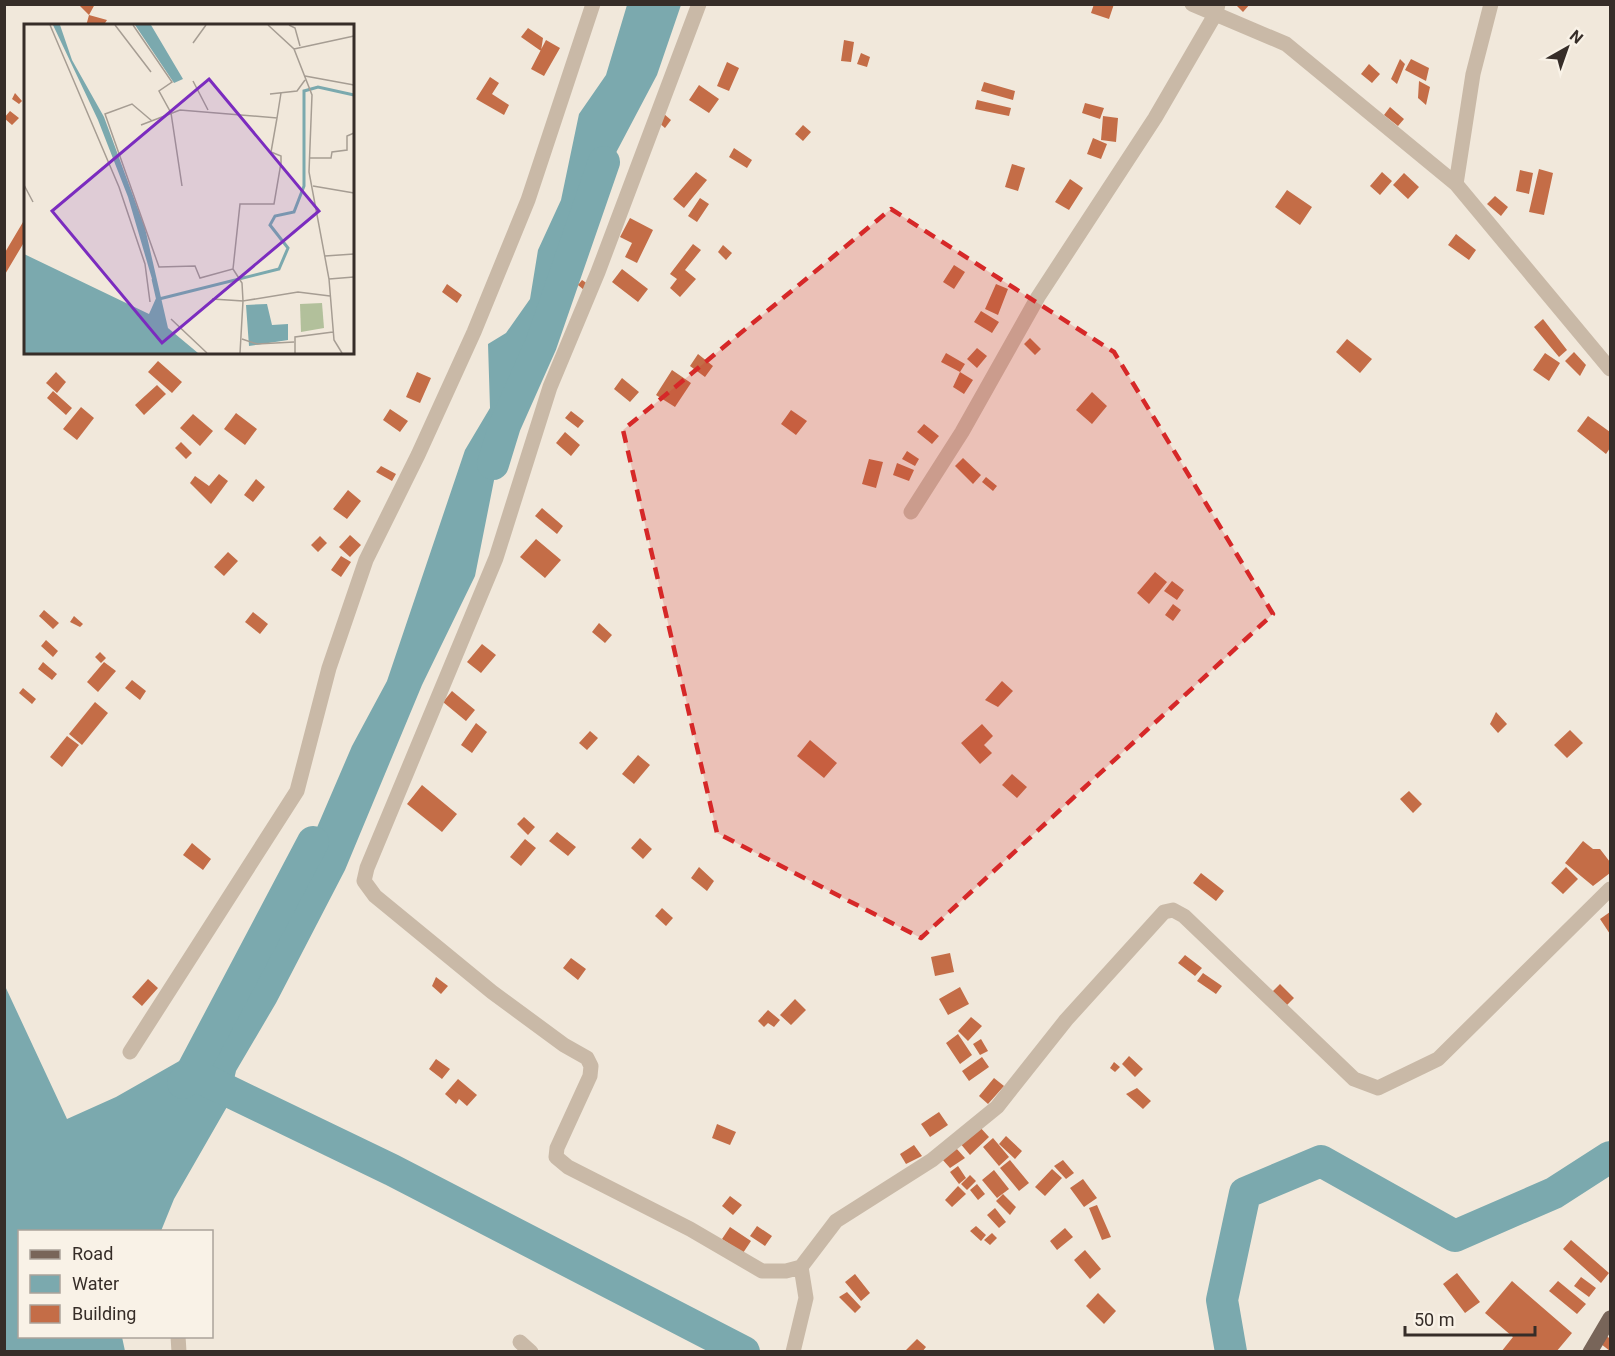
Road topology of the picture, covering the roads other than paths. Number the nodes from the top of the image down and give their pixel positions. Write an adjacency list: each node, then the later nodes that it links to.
1 (593, 4): 10 (street)
2 (699, 4): 11 (street)
3 (1192, 4): 5 (street)
4 (1491, 4): 6 (street)
5 (1217, 9): 6 (street); 8 (street)
6 (1456, 184): 7 (street)
7 (1611, 369)
8 (911, 512)
9 (1611, 890): 11 (street)
10 (130, 1052)
11 (801, 1267): 13 (street)
12 (1611, 1318): 14 (main road)
13 (793, 1352)
14 (1590, 1352)

